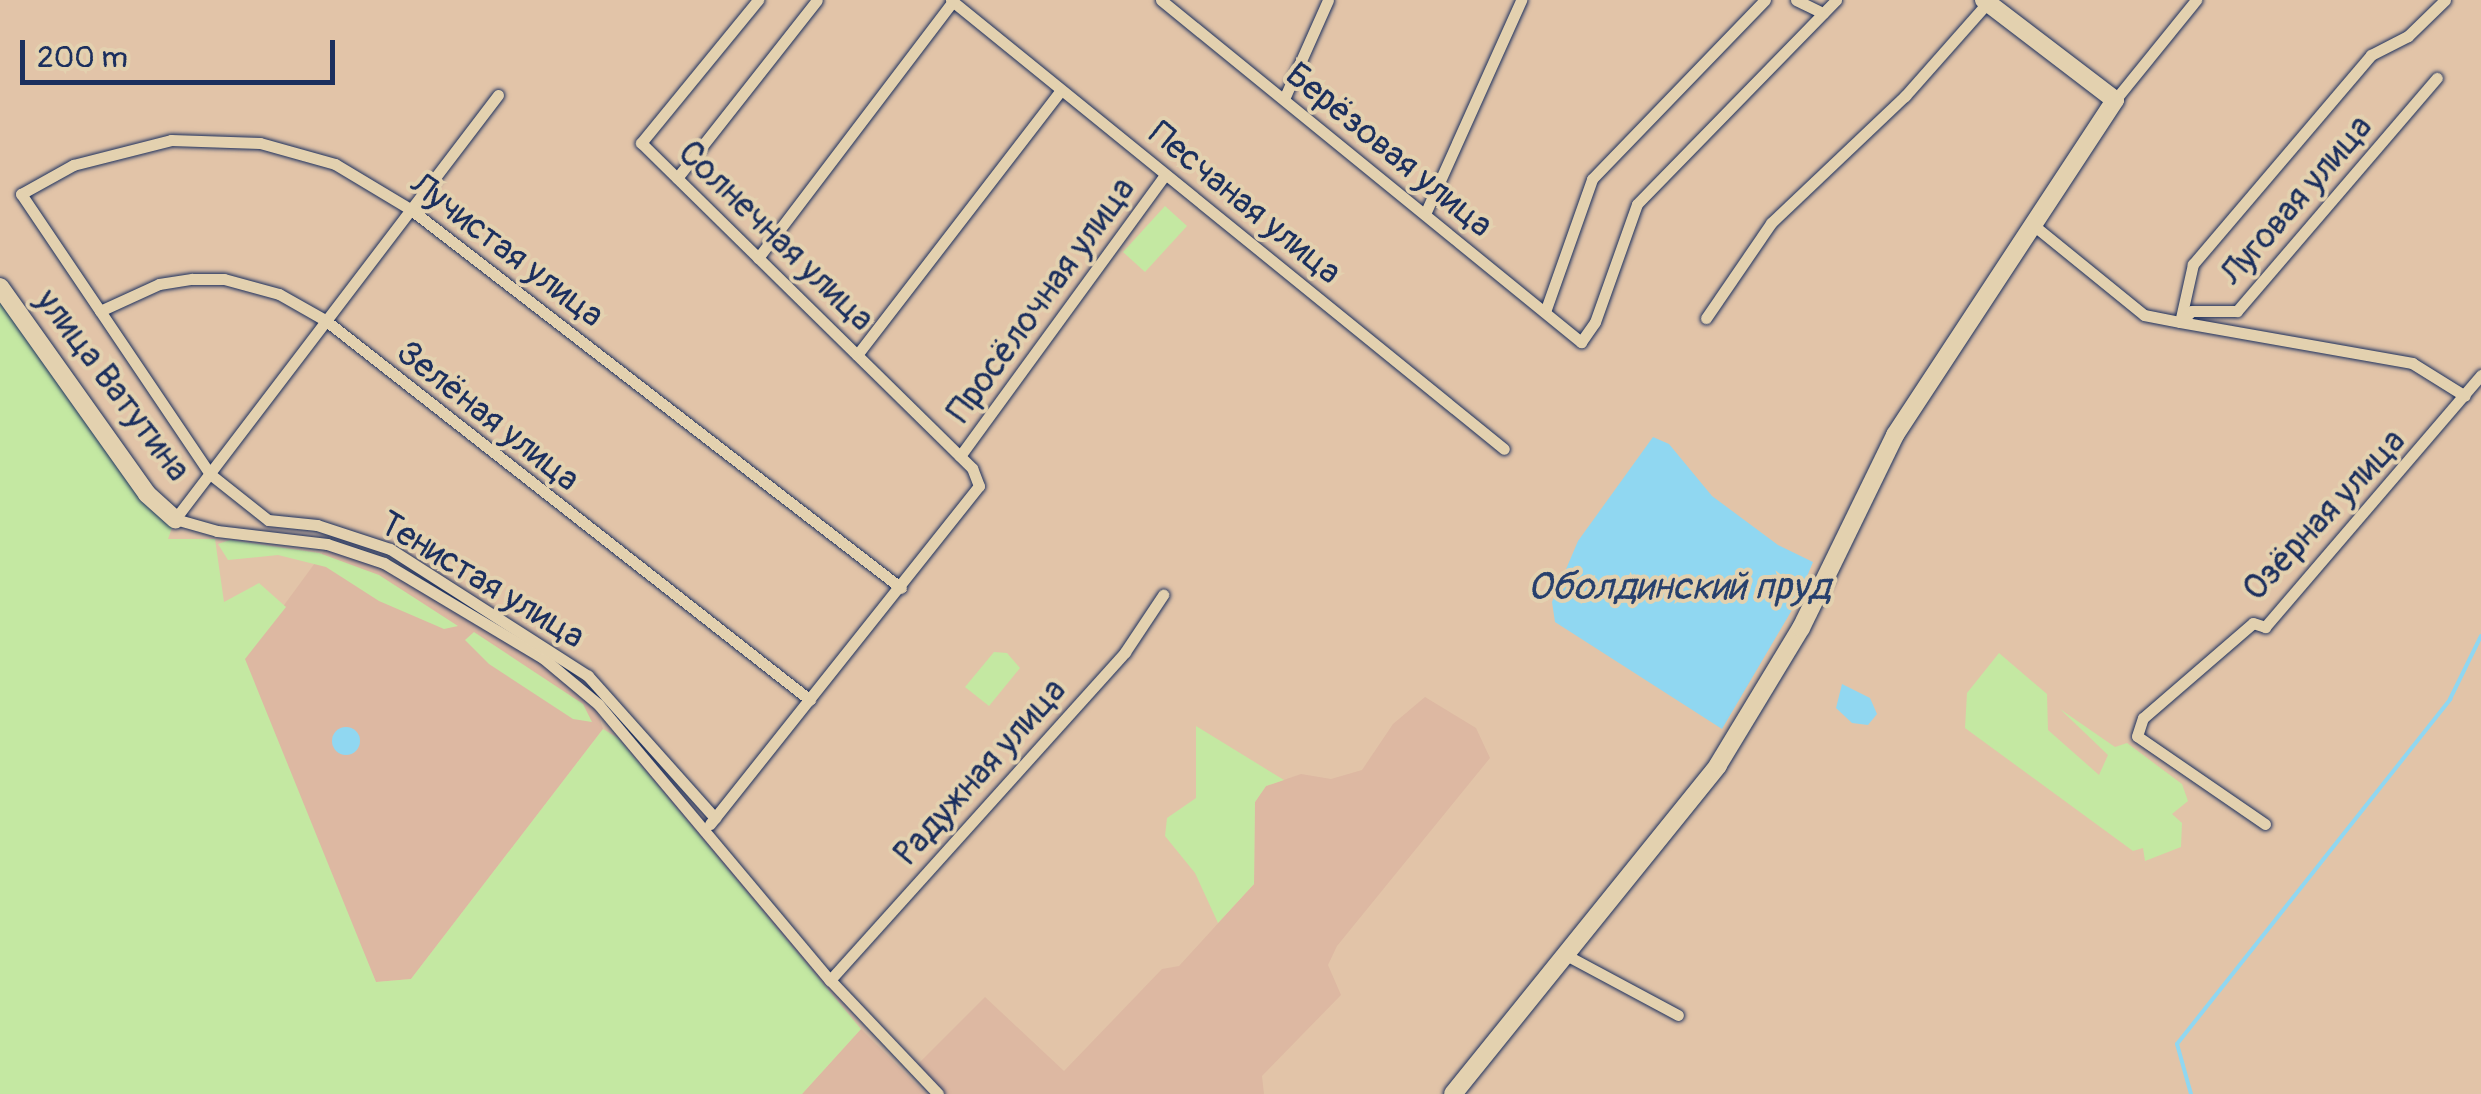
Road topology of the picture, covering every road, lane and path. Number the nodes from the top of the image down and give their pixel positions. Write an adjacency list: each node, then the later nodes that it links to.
1 (758, 0): 20 (street, Солнечная улица)
2 (816, 0): 20 (street)
3 (1161, 0): 17 (street, Берёзовая улица)
4 (1328, 0): 17 (street)
5 (1521, 0): 23 (street)
6 (1765, 0): 28 (street)
7 (1796, 0): 13 (street)
8 (1836, 0): 13 (street)
9 (2196, 0): 18 (street)
10 (2445, 0): 31 (street)
11 (952, 1): 15 (street, Песчаная улица); 25 (street)
12 (1988, 1): 18 (street); 29 (street)
13 (1823, 13): 28 (street, Берёзовая улица)
14 (2437, 78): 31 (street, Луговая улица)
15 (1061, 90): 19 (street, Песчаная улица); 32 (street)
16 (498, 95): 22 (street)
17 (1284, 99): 23 (street, Берёзовая улица)
18 (2115, 100): 24 (street)
19 (1165, 175): 35 (street, Песчаная улица); 36 (street, Просёлочная улица)
20 (677, 178): 25 (street, Солнечная улица)
21 (21, 194): 22 (street, Лучистая улица); 27 (street, Тенистая улица)
22 (410, 209): 30 (street); 39 (street, Лучистая улица)
23 (1425, 214): 28 (street, Берёзовая улица)
24 (2032, 224): 31 (street); 45 (street)
25 (758, 258): 32 (street, Солнечная улица)
26 (0, 287): 38 (street, улица Ватутина)
27 (100, 311): 30 (street, Зелёная улица); 37 (street, Тенистая улица)
28 (1546, 312)
29 (1706, 318)
30 (326, 320): 37 (street); 41 (street, Зелёная улица)
31 (2180, 322): 34 (street)
32 (858, 355): 36 (street, Солнечная улица)
33 (2481, 375): 34 (street, Озёрная улица)
34 (2465, 396): 43 (street, Озёрная улица)
35 (1504, 449)
36 (960, 456): 39 (street, Солнечная улица)
37 (210, 474): 38 (street); 42 (street, Тенистая улица)
38 (175, 519): 44 (street)
39 (902, 588): 41 (street)
40 (1163, 595): 46 (street, Радужная улица)
41 (810, 700): 42 (street)
42 (715, 818): 44 (street)
43 (2265, 824)
44 (704, 831): 46 (street)
45 (1566, 955): 47 (street); 49 (street)
46 (830, 980): 48 (street)
47 (1678, 1015)
48 (938, 1094)
49 (1454, 1094)

